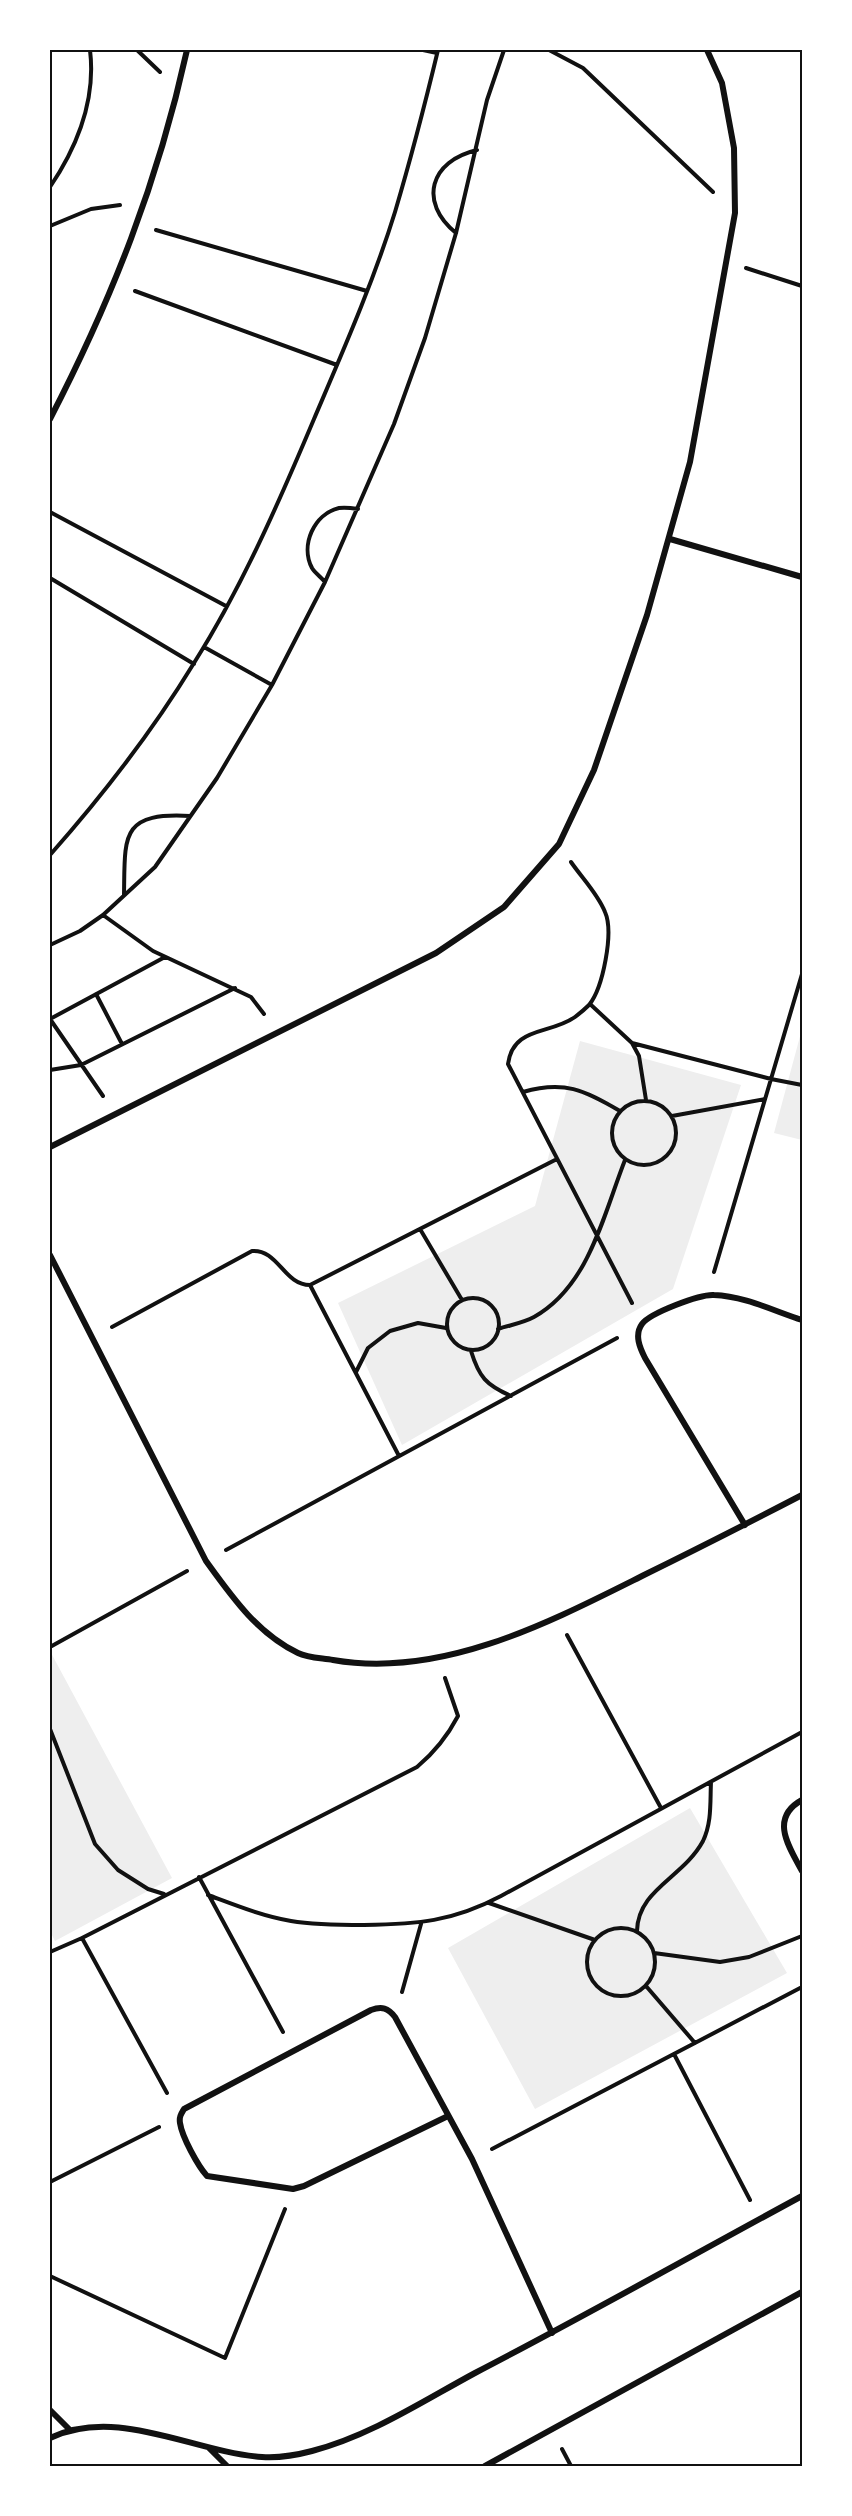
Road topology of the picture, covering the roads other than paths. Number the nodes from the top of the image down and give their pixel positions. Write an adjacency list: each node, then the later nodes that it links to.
1 (187, 50): 3 (street)
2 (707, 50): 4 (street)
3 (50, 419)
4 (670, 539): 5 (street); 6 (street)
5 (802, 576)
6 (50, 1146)
7 (50, 1255): 10 (street)
8 (802, 1320): 10 (street)
9 (802, 1495): 10 (street)
10 (745, 1525)
11 (802, 1800): 12 (street)
12 (802, 1871)
13 (448, 2116): 13 (street); 16 (street)
14 (802, 2196): 16 (street)
15 (802, 2292): 22 (street)
16 (552, 2333): 20 (street)
17 (50, 2410): 18 (street)
18 (69, 2429): 19 (street); 20 (street)
19 (50, 2438)
20 (208, 2447): 21 (street)
21 (227, 2466)
22 (485, 2466)

